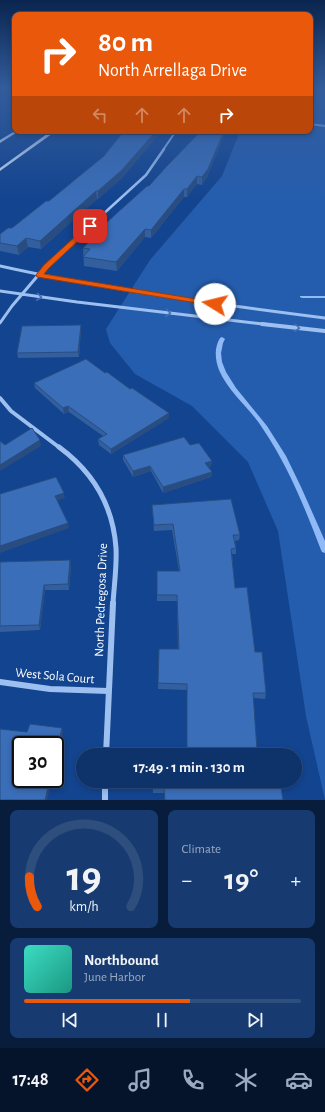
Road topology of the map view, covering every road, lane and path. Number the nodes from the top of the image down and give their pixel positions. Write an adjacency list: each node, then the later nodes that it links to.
1 (12, 134): 4 (main road)
2 (50, 134): 5 (main road)
3 (174, 134): 7 (street)
4 (0, 142)
5 (0, 170)
6 (0, 266): 7 (street)
7 (40, 275): 9 (street); 10 (street)
8 (0, 291): 9 (street)
9 (22, 294): 11 (street); 12 (street, one-way to 12)
10 (325, 318)
11 (0, 323)
12 (325, 331)
13 (0, 398): 15 (street, North Pedregosa Drive)
14 (0, 682): 15 (street, West Sola Court)
15 (108, 691): 16 (street, North Pedregosa Drive)
16 (106, 748)
17 (105, 788): 18 (street)
18 (105, 800)

